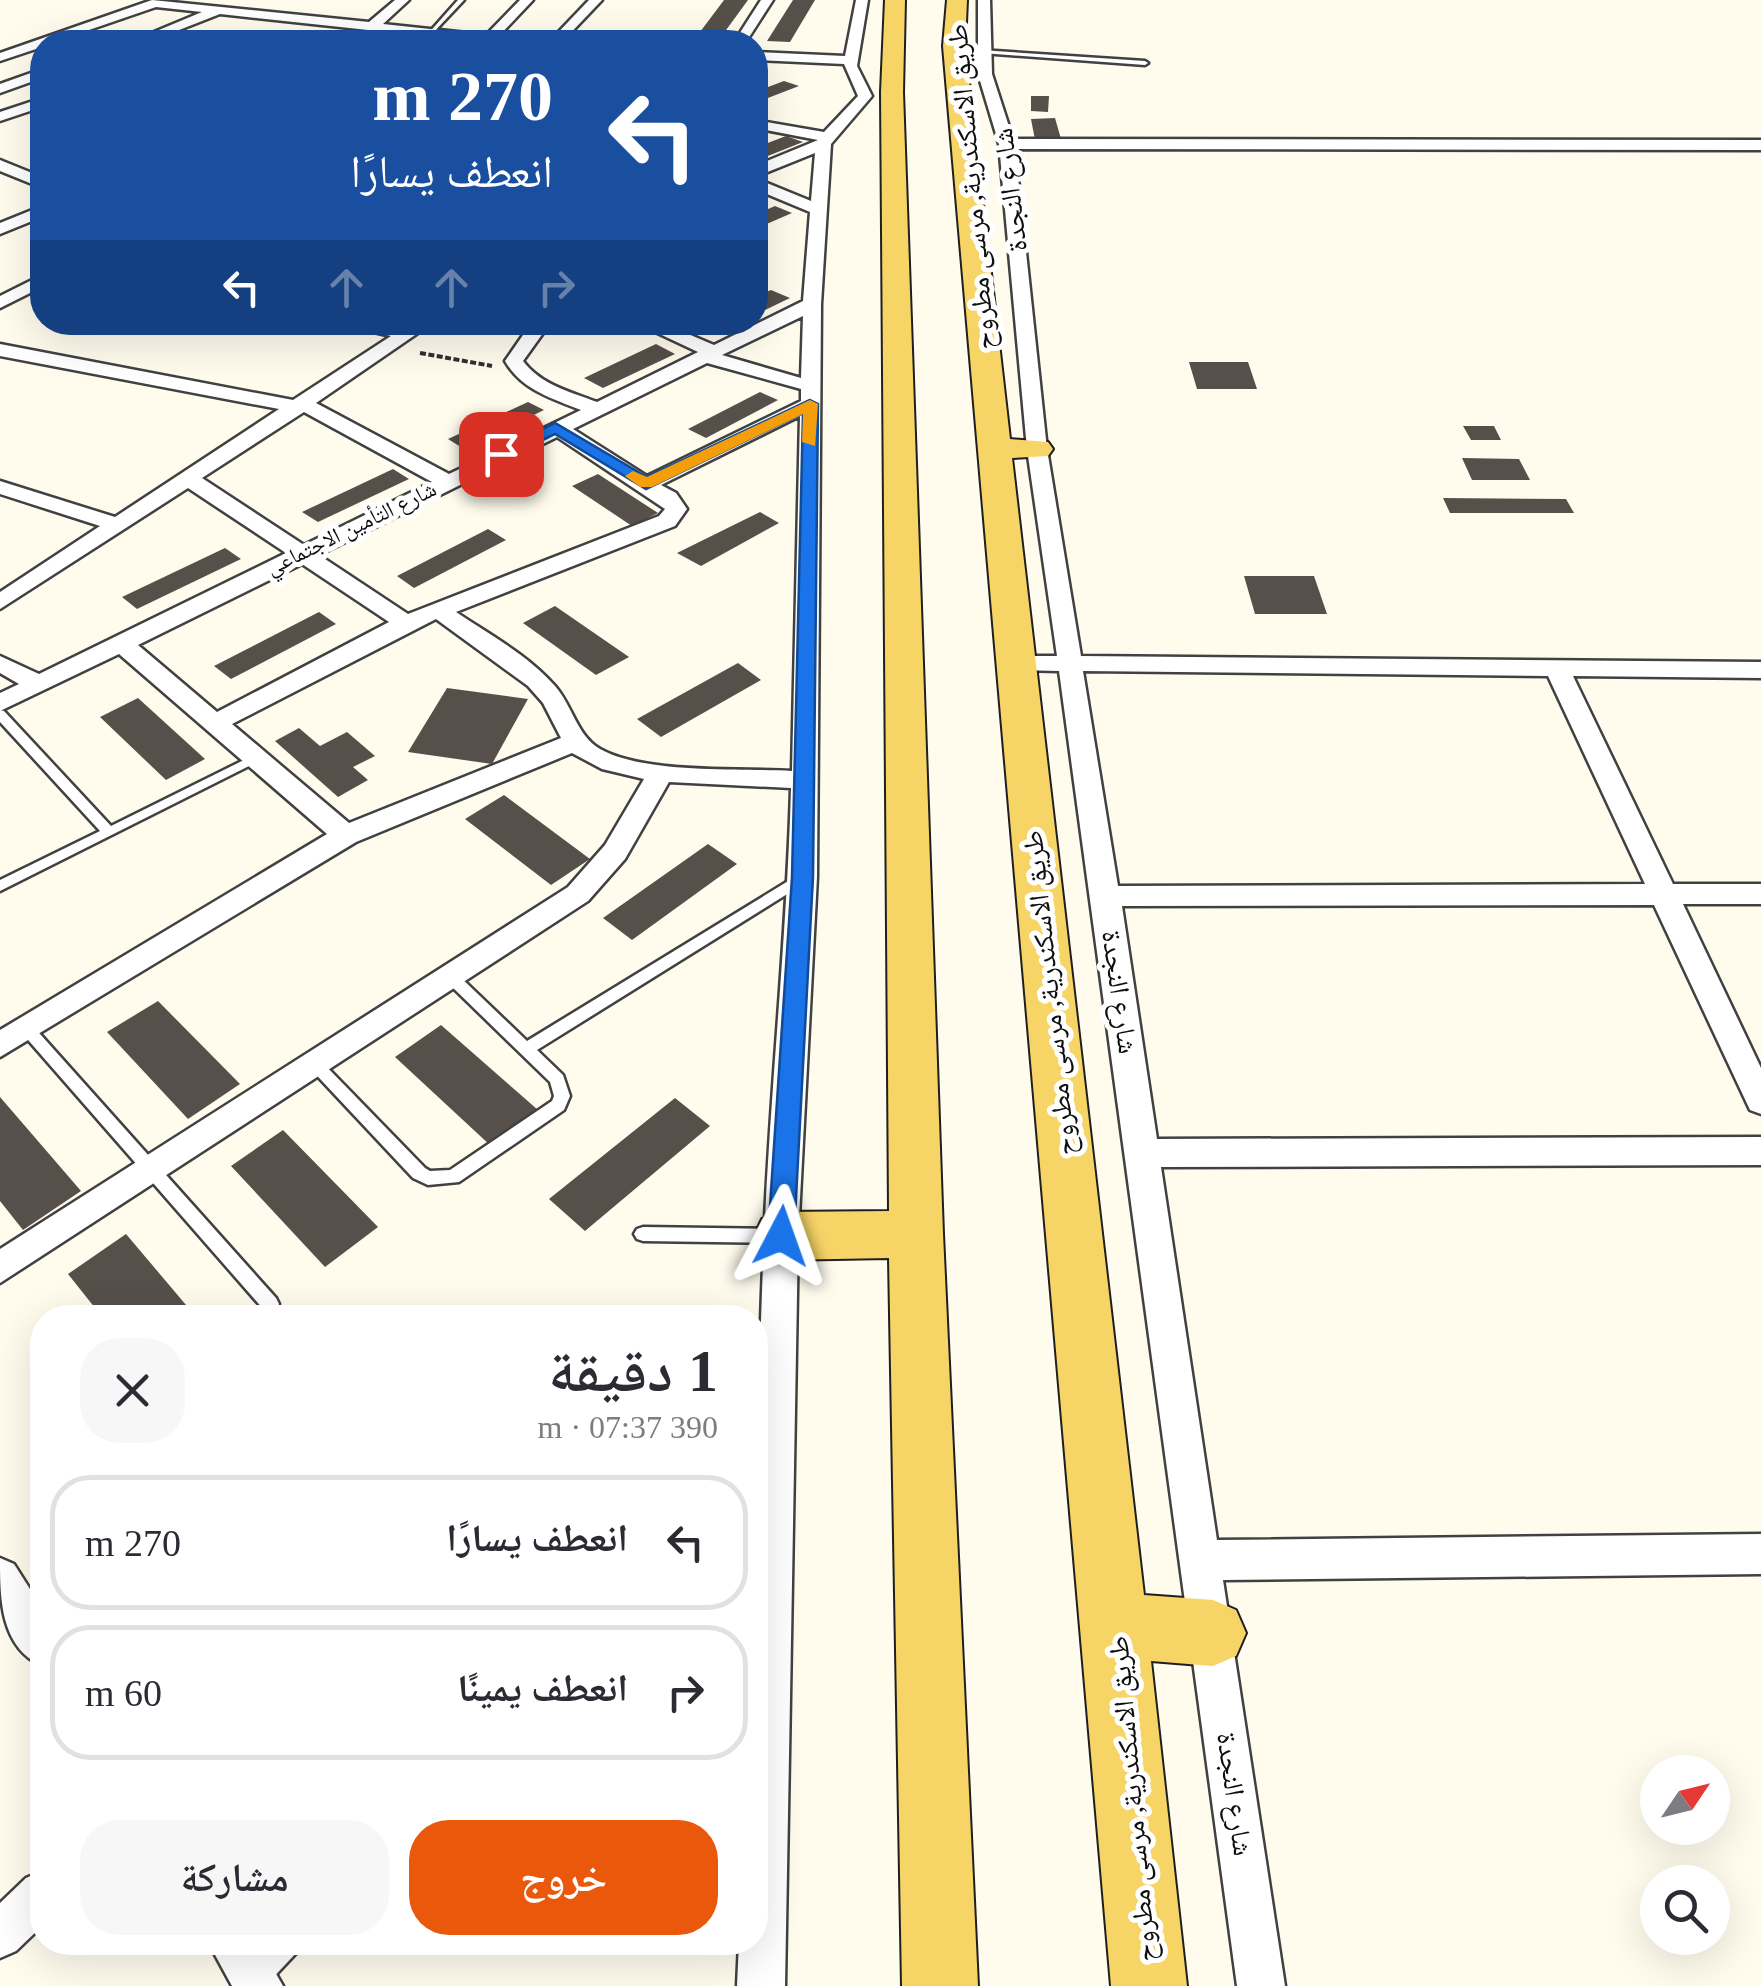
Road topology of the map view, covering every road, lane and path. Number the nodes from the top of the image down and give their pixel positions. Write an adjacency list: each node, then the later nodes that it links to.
1 (403, 0): 15 (street)
2 (461, 0): 21 (lane)
3 (527, 0): 22 (street)
4 (596, 0): 23 (street)
5 (767, 0): 24 (street)
6 (862, 0): 30 (street)
7 (896, 0): 34 (main road)
8 (984, 0): 25 (street, شارع النجدة)
9 (160, 2): 10 (street); 16 (street)
10 (218, 10): 12 (street); 17 (street)
11 (319, 10): 13 (street)
12 (284, 18): 13 (street); 18 (street)
13 (306, 20): 14 (street)
14 (329, 22): 15 (street); 19 (street)
15 (371, 27): 20 (street)
16 (78, 30)
17 (168, 30)
18 (256, 30)
19 (312, 30)
20 (399, 30)
21 (433, 30)
22 (498, 30)
23 (567, 30)
24 (748, 30)
25 (969, 36): 31 (lane); 40 (street, شارع النجدة); 67 (main road, طريق الاسكندرية, مرسى مطروح)
26 (30, 47): 27 (street)
27 (1, 57): 29 (street)
28 (768, 57): 30 (street)
29 (30, 60)
30 (851, 60): 34 (street)
31 (1144, 63)
32 (30, 77): 33 (street)
33 (0, 89)
34 (877, 98): 39 (street); 108 (main road)
35 (30, 105): 36 (street)
36 (4, 112): 37 (street)
37 (30, 120)
38 (768, 127): 39 (street)
39 (825, 141): 44 (street); 48 (street)
40 (1007, 144): 41 (street); 67 (street, شارع النجدة)
41 (1740, 145): 42 (street); 45 (street)
42 (1761, 145)
43 (1, 166): 46 (street)
44 (768, 166)
45 (1761, 166)
46 (30, 178)
47 (768, 188): 48 (street)
48 (820, 210): 53 (street)
49 (30, 216): 50 (street)
50 (0, 229)
51 (30, 287): 52 (street)
52 (0, 303)
53 (812, 304): 54 (street, شارع التأمين الاجتماعي); 63 (street)
54 (768, 325)
55 (407, 335): 59 (street)
56 (533, 335): 62 (street)
57 (670, 335): 61 (street)
58 (746, 335): 61 (street, شارع التأمين الاجتماعي)
59 (390, 347): 62 (path); 64 (street)
60 (0, 350): 64 (street)
61 (708, 353): 63 (street); 65 (street, شارع التأمين الاجتماعي)
62 (518, 370): 65 (street)
63 (810, 395): 70 (street); 90 (street)
64 (301, 406): 68 (street); 69 (street)
65 (595, 408): 66 (street, شارع التأمين الاجتماعي)
66 (555, 428): 69 (street, شارع التأمين الاجتماعي); 70 (street)
67 (1016, 448): 78 (main road, طريق الاسكندرية, مرسى مطروح); 80 (street, شارع النجدة)
68 (189, 479): 72 (street); 73 (street)
69 (446, 482): 73 (street, شارع التأمين الاجتماعي)
70 (646, 484): 75 (street)
71 (0, 487): 72 (street)
72 (118, 526): 74 (street)
73 (302, 553): 76 (street); 77 (street, شارع التأمين الاجتماعي)
74 (0, 602)
75 (437, 609): 76 (street); 87 (street)
76 (406, 623): 86 (street)
77 (120, 642): 83 (street, شارع التأمين الاجتماعي); 86 (street)
78 (1014, 663): 80 (street); 116 (main road, طريق الاسكندرية, مرسى مطروح)
79 (0, 664): 83 (street)
80 (1070, 664): 81 (street); 97 (street, شارع النجدة)
81 (1558, 670): 82 (street); 95 (street)
82 (1761, 670)
83 (37, 683): 84 (street, شارع التأمين الاجتماعي)
84 (0, 703)
85 (0, 714): 91 (lane)
86 (215, 722): 88 (street)
87 (574, 742): 89 (street); 92 (street)
88 (257, 758): 91 (lane); 92 (street)
89 (662, 770): 90 (street); 98 (street)
90 (804, 780): 93 (street)
91 (109, 832): 94 (lane)
92 (346, 836): 99 (street)
93 (803, 877): 101 (lane); 109 (street)
94 (0, 886)
95 (1662, 894): 96 (street); 97 (street); 103 (street)
96 (1761, 894)
97 (1106, 896): 105 (street, شارع النجدة)
98 (452, 978): 101 (lane); 102 (street)
99 (28, 1028): 100 (street); 106 (lane)
100 (0, 1045)
101 (526, 1049): 102 (lane)
102 (315, 1065): 106 (street)
103 (1761, 1101)
104 (1761, 1151): 105 (street)
105 (1143, 1152): 113 (street, شارع النجدة)
106 (152, 1170): 110 (street); 111 (lane)
107 (643, 1234): 109 (lane)
108 (916, 1234): 109 (main road); 125 (main road)
109 (781, 1236): 118 (street)
110 (0, 1268)
111 (270, 1304)
112 (1761, 1554): 113 (street)
113 (1202, 1560): 117 (street, شارع النجدة)
114 (0, 1578): 115 (street)
115 (30, 1625)
116 (1116, 1626): 117 (main road); 126 (main road, طريق الاسكندرية, مرسى مطروح)
117 (1213, 1633): 127 (street, شارع النجدة)
118 (768, 1724)
119 (30, 1906): 120 (street)
120 (0, 1936)
121 (271, 1955): 123 (lane)
122 (762, 1955): 124 (street)
123 (248, 1970)
124 (761, 1986)
125 (940, 1986)
126 (1149, 1986)
127 (1261, 1986)

